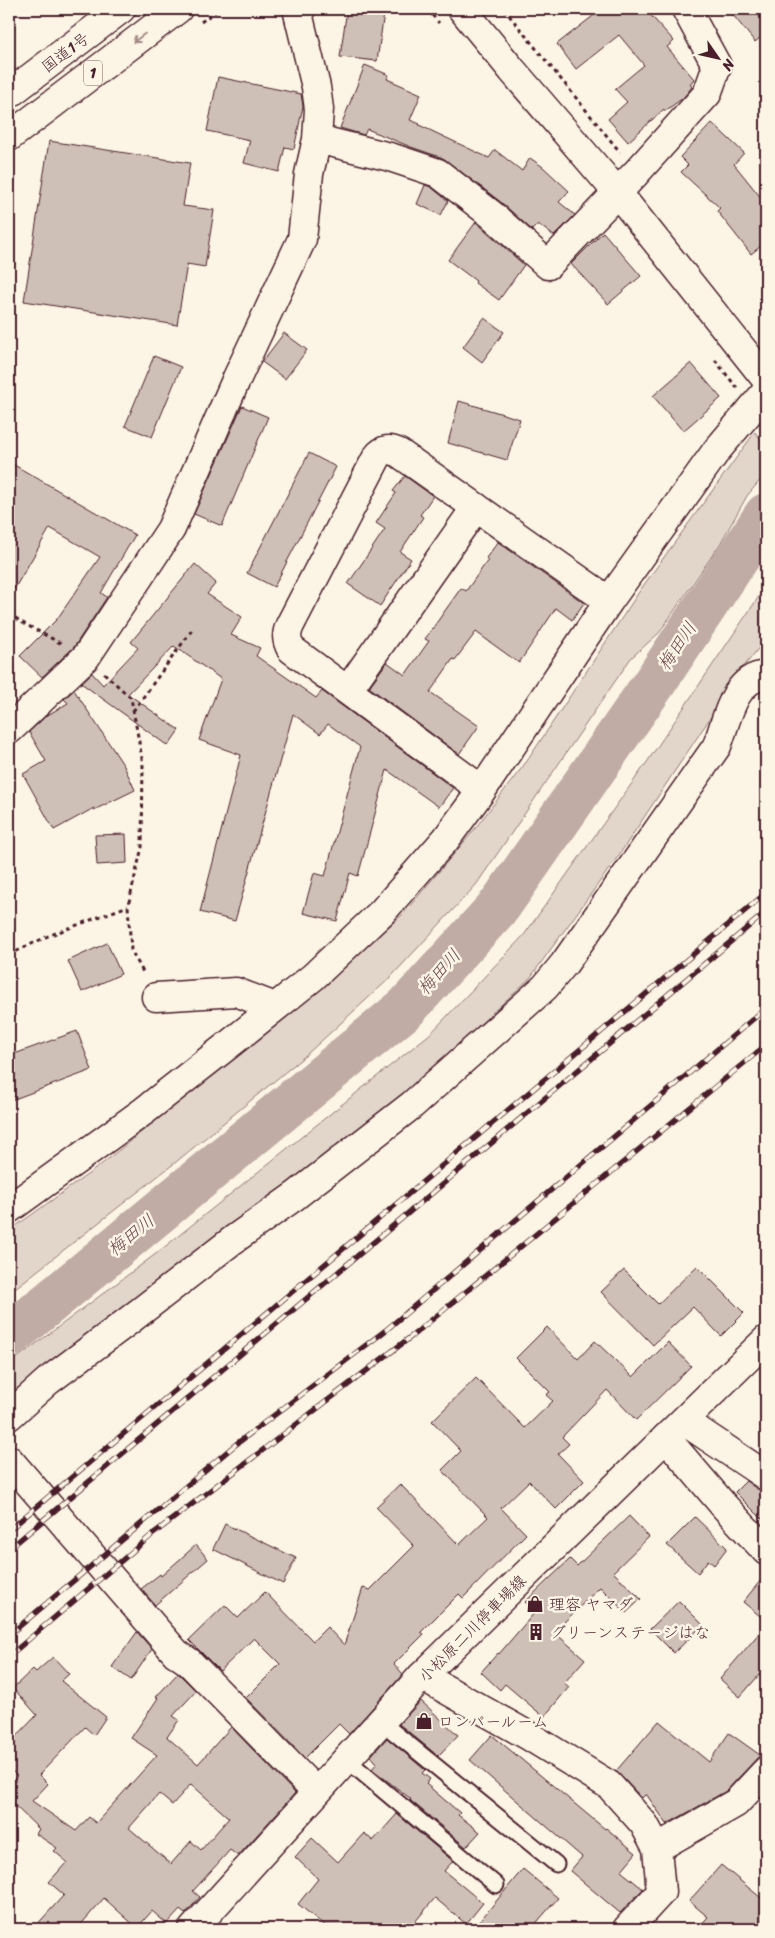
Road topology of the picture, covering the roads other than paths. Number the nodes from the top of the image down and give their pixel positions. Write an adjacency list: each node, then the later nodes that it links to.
1 (121, 9): 6 (main road, 国道1号 / 1)
2 (178, 9): 7 (main road, 国道1号 / 1, one-way to 7)
3 (297, 9): 8 (main road)
4 (462, 9): 9 (main road)
5 (686, 9): 9 (main road)
6 (9, 94)
7 (9, 137)
8 (317, 139): 9 (main road); 16 (main road)
9 (617, 192): 10 (main road)
10 (766, 379)
11 (766, 392): 13 (main road)
12 (476, 507): 13 (main road); 15 (main road); 15 (main road)
13 (609, 601): 17 (main road)
14 (766, 675): 22 (main road)
15 (348, 690): 17 (main road)
16 (14, 716)
17 (482, 790): 19 (main road)
18 (156, 997): 19 (main road)
19 (275, 1007): 20 (main road)
20 (9, 1208)
21 (766, 1340): 23 (main road, 小松原二川停車場線)
22 (9, 1416)
23 (675, 1429): 25 (main road); 26 (main road); 27 (main road, 小松原二川停車場線)
24 (9, 1460): 31 (main road)
25 (766, 1476)
26 (766, 1551)
27 (422, 1676): 28 (main road, 小松原二川停車場線); 32 (main road)
28 (380, 1722): 29 (main road, 小松原二川停車場線); 33 (lane)
29 (346, 1759): 31 (main road, 小松原二川停車場線); 34 (lane)
30 (766, 1771): 32 (main road)
31 (316, 1792): 35 (main road, 小松原二川停車場線)
32 (656, 1848): 36 (main road)
33 (556, 1864)
34 (496, 1885)
35 (193, 1929)
36 (627, 1929)

